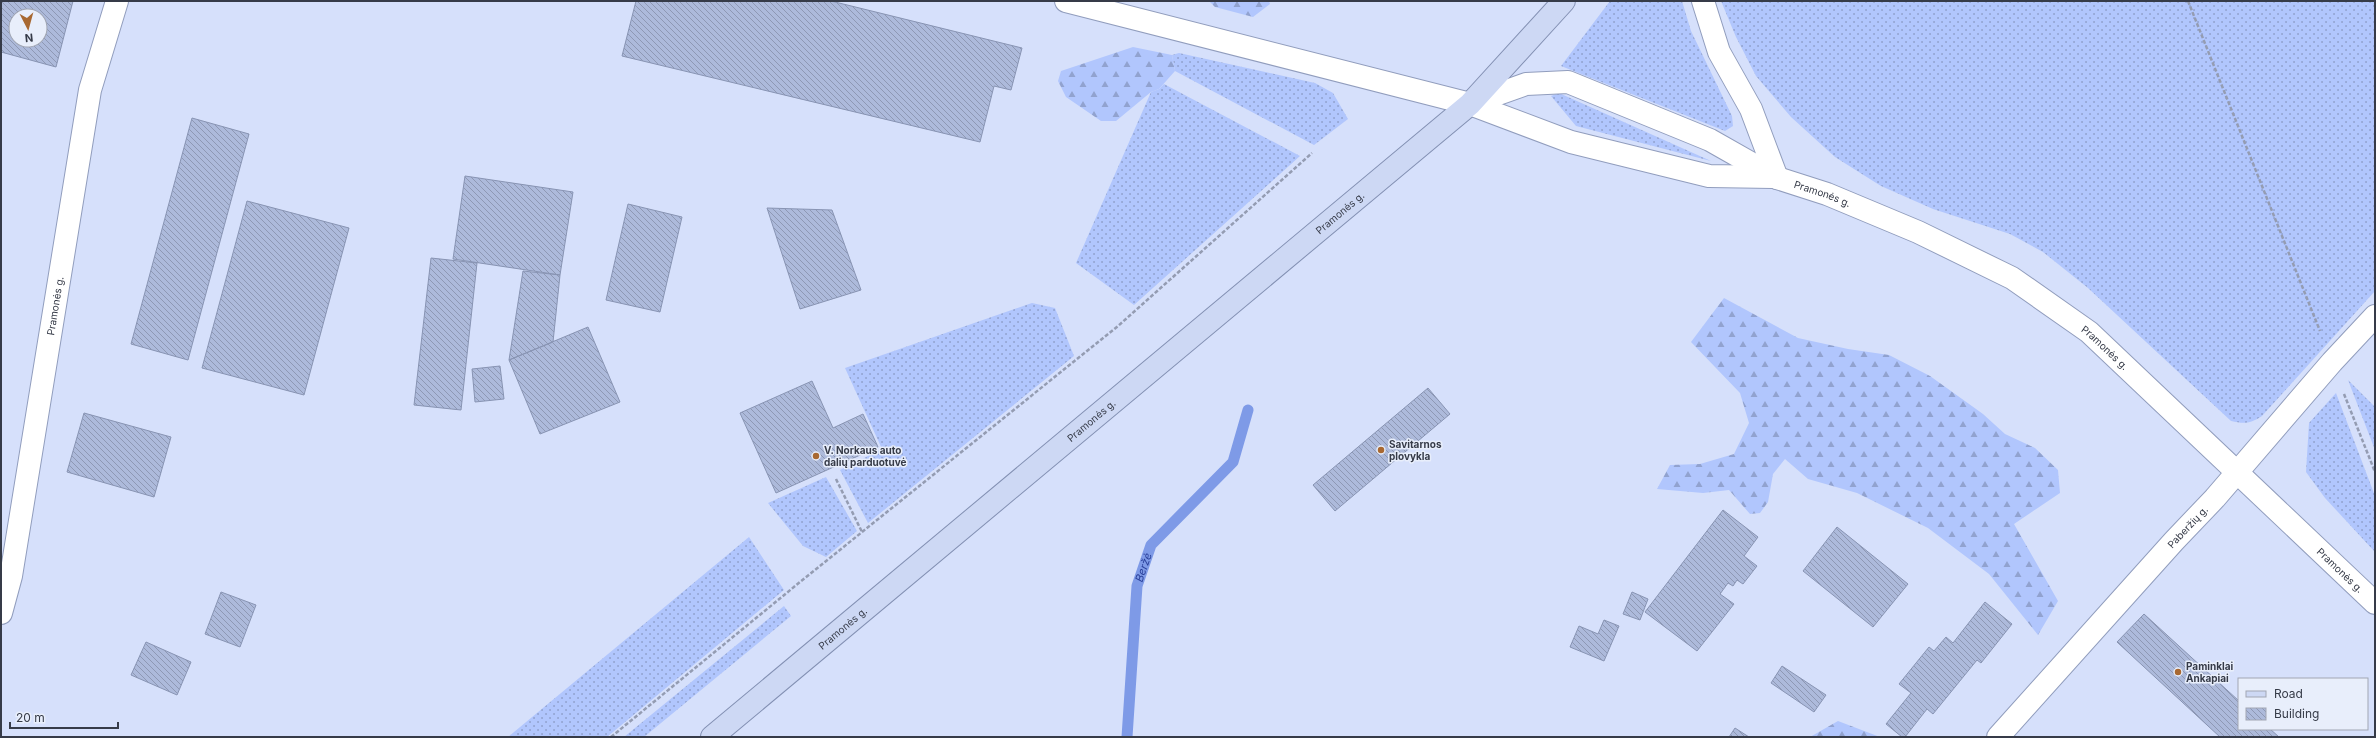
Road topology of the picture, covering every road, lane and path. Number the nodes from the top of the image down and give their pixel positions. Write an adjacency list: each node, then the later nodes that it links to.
1 (117, 1): 16 (street, Pramonės g.)
2 (1066, 1): 6 (street, Pramonės g.)
3 (1564, 1): 6 (main road, Pramonės g.)
4 (1703, 1): 8 (street)
5 (2188, 1): 10 (path)
6 (1470, 104): 8 (street, Pramonės g.); 8 (street, Pramonės g.); 18 (main road, Pramonės g.)
7 (1312, 153): 14 (path)
8 (1777, 178): 11 (street, Pramonės g.)
9 (2375, 316): 10 (street, Paberžių g.)
10 (2332, 362): 11 (street, Paberžių g.); 12 (path)
11 (2238, 472): 15 (street, Pramonės g.); 19 (street, Paberžių g.)
12 (2375, 472)
13 (836, 479): 14 (path)
14 (862, 532): 17 (path)
15 (2375, 603)
16 (1, 613)
17 (611, 737)
18 (712, 737)
19 (1998, 737)

